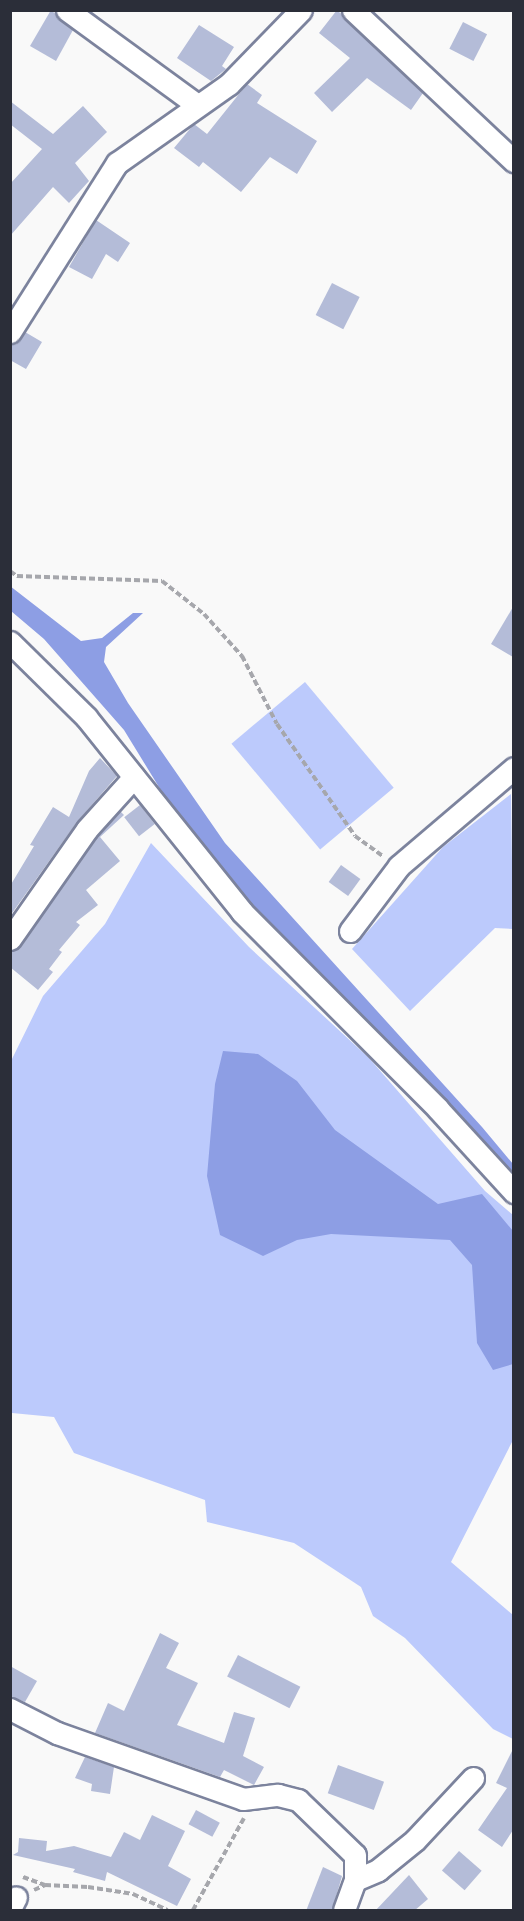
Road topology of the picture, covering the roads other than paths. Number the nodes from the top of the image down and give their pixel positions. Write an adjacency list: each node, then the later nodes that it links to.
1 (67, 10): 4 (street)
2 (301, 10): 4 (street)
3 (353, 10): 5 (street)
4 (196, 104): 6 (street)
5 (513, 161)
6 (10, 332)
7 (10, 642): 9 (street)
8 (513, 768): 10 (street)
9 (134, 777): 11 (street); 12 (street)
10 (350, 931)
11 (10, 939)
12 (513, 1192)
13 (10, 1709): 15 (street)
14 (473, 1778): 15 (street)
15 (355, 1880): 16 (street)
16 (344, 1911)

